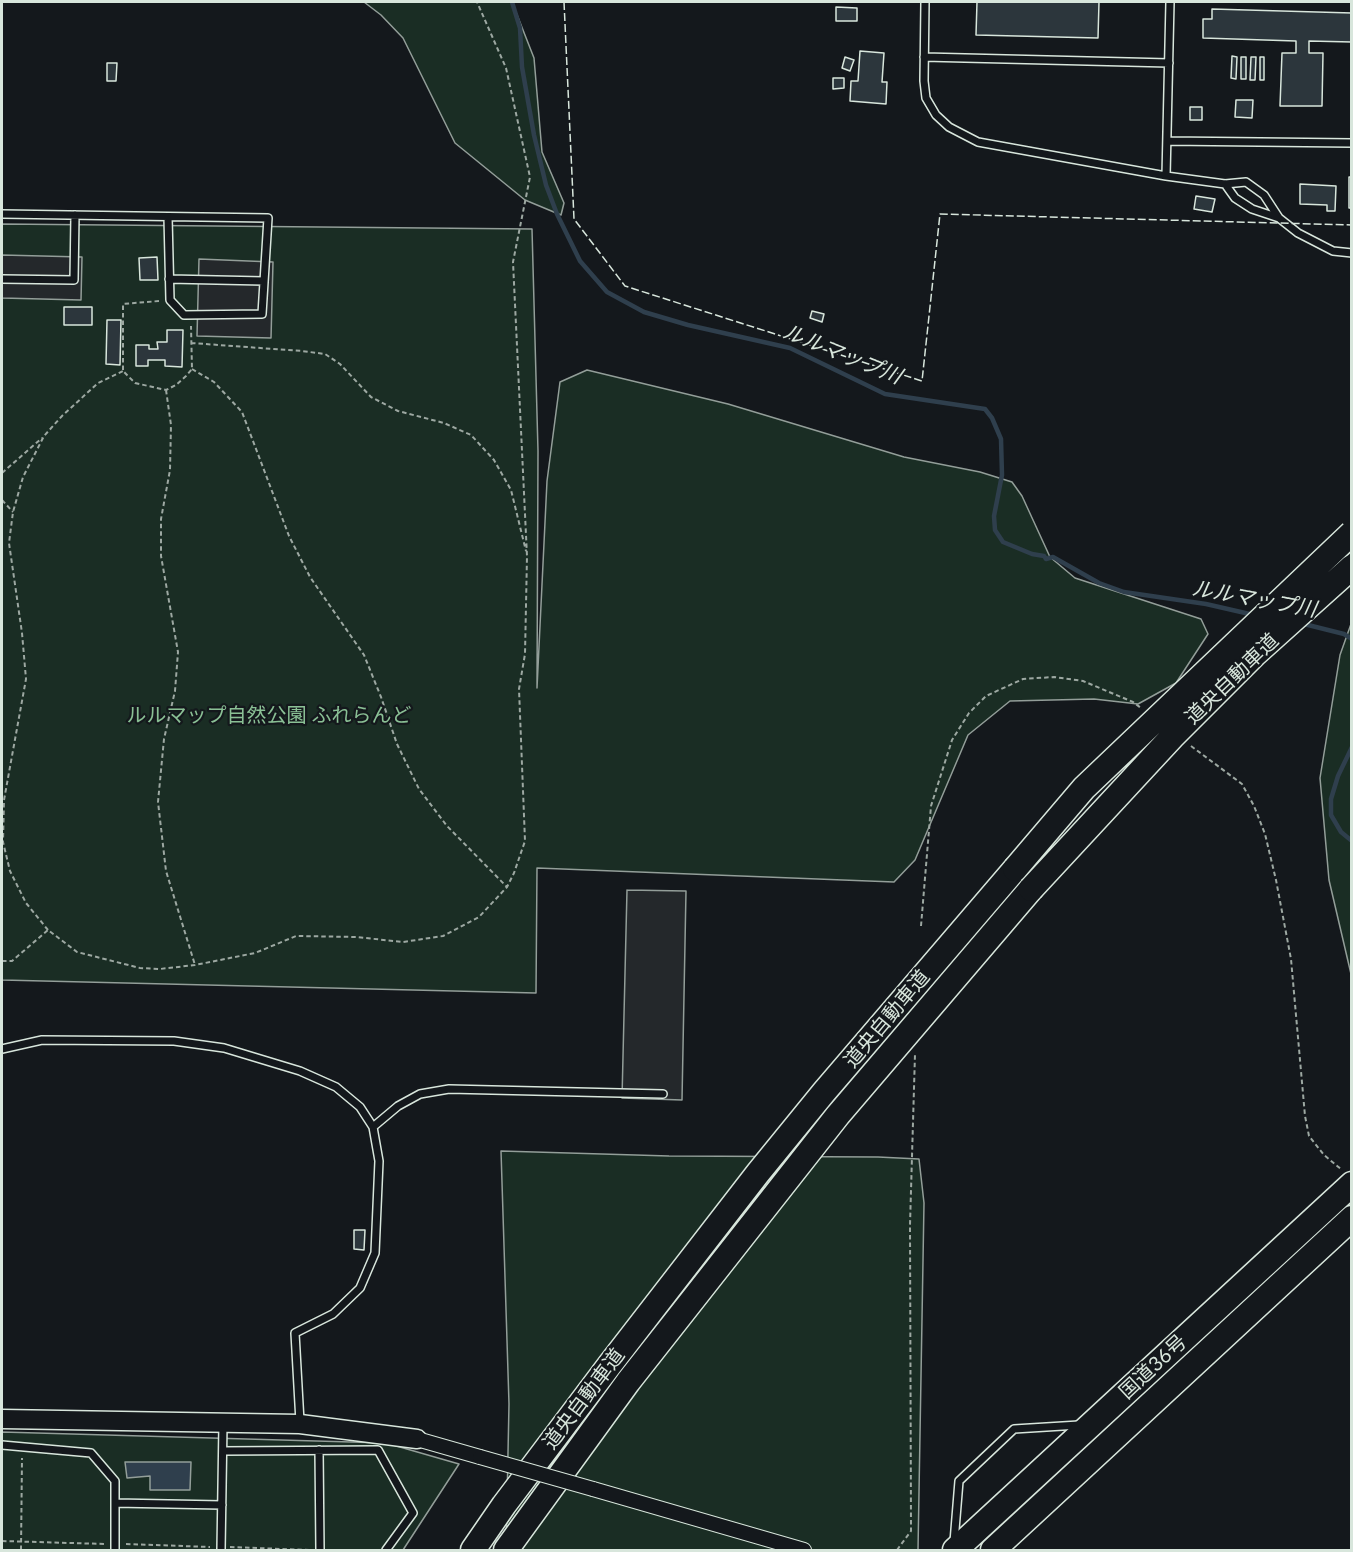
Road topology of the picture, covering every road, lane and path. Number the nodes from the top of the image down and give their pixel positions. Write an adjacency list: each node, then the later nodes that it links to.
1 (477, 2): 29 (path)
2 (925, 2): 4 (lane)
3 (1170, 2): 5 (lane)
4 (924, 57): 5 (lane); 8 (lane)
5 (1169, 63): 6 (lane)
6 (1167, 141): 7 (lane); 8 (lane)
7 (1352, 143)
8 (1166, 176): 9 (lane)
9 (1225, 184): 13 (lane); 13 (lane)
10 (2, 214): 11 (lane)
11 (75, 215): 12 (lane); 15 (lane)
12 (168, 217): 16 (lane); 17 (lane)
13 (1280, 218): 14 (lane)
14 (1352, 253)
15 (2, 279)
16 (169, 279): 17 (lane); 18 (lane)
17 (264, 281): 19 (lane)
18 (170, 300): 19 (lane); 22 (path)
19 (190, 315): 20 (path)
20 (191, 343): 21 (path); 29 (path)
21 (192, 369): 23 (path); 33 (path)
22 (123, 371): 23 (path); 24 (path)
23 (166, 390): 37 (path)
24 (44, 436): 25 (path); 27 (path)
25 (2, 473)
26 (2, 500): 27 (path)
27 (13, 512): 35 (path)
28 (1352, 533): 62 (highway, 道央自動車道, bridge)
29 (527, 556): 33 (path)
30 (1352, 567): 63 (highway, 道央自動車道, bridge)
31 (1142, 709): 34 (path)
32 (1187, 743): 42 (path)
33 (507, 887): 37 (path)
34 (921, 926)
35 (48, 930): 36 (path); 37 (path)
36 (2, 961)
37 (195, 965)
38 (2, 1048): 41 (lane)
39 (915, 1054): 65 (path)
40 (663, 1094): 41 (lane)
41 (373, 1127): 46 (lane)
42 (1347, 1177): 47 (highway, 国道36号)
43 (1352, 1218): 67 (highway, 国道36号)
44 (2, 1419): 45 (street)
45 (223, 1424): 46 (street); 52 (lane)
46 (300, 1424): 48 (street)
47 (1091, 1425): 66 (highway, 国道36号); 66 (lane)
48 (417, 1439): 64 (street, bridge)
49 (2, 1445): 50 (lane)
50 (22, 1446): 53 (lane); 56 (path)
51 (319, 1450): 52 (lane); 59 (lane); 61 (lane)
52 (223, 1451): 54 (lane)
53 (115, 1503): 54 (lane); 57 (lane)
54 (222, 1505): 58 (lane)
55 (2, 1541): 56 (path)
56 (21, 1542): 57 (path); 60 (path)
57 (115, 1547): 58 (path)
58 (221, 1549): 59 (path)
59 (320, 1550)
60 (21, 1551)
61 (386, 1551)
62 (473, 1551)
63 (506, 1551)
64 (804, 1551)
65 (897, 1551)
66 (954, 1551)
67 (993, 1551)

